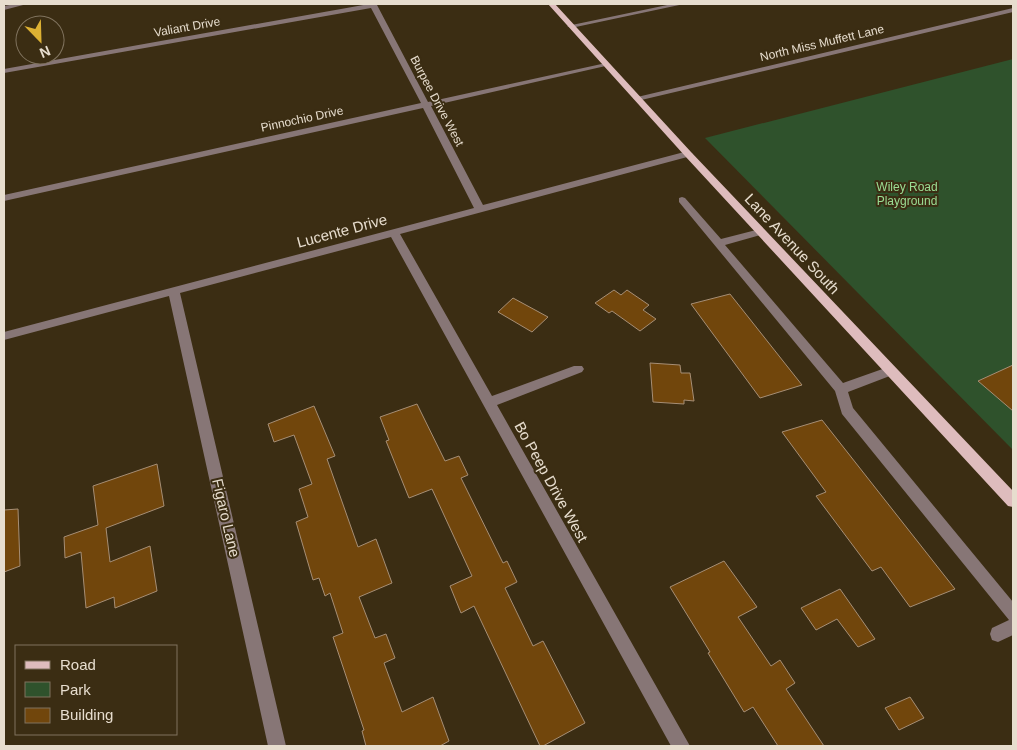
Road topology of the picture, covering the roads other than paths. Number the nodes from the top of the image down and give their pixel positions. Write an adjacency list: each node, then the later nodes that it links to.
1 (24, 4): 5 (street)
2 (374, 4): 9 (street, Valiant Drive); 11 (street, Burpee Drive West)
3 (551, 4): 7 (main road, Lane Avenue South)
4 (681, 4): 7 (street)
5 (4, 8)
6 (1013, 10): 10 (street, North Miss Muffett Lane)
7 (571, 26): 8 (main road, Lane Avenue South)
8 (606, 65): 10 (main road, Lane Avenue South); 11 (street, Pinnochio Drive)
9 (4, 71)
10 (637, 98): 12 (main road, Lane Avenue South)
11 (425, 104): 13 (street, Pinnochio Drive); 15 (street, Burpee Drive West)
12 (688, 154): 15 (street, Lucente Drive); 16 (main road, Lane Avenue South)
13 (4, 198)
14 (682, 200): 18 (street)
15 (480, 209): 17 (street, Lucente Drive)
16 (760, 232): 18 (street); 22 (main road, Lane Avenue South)
17 (394, 233): 19 (street, Lucente Drive); 24 (street, Bo Peep Drive West)
18 (718, 243): 23 (street)
19 (174, 291): 20 (street, Lucente Drive); 29 (street, Figaro Lane)
20 (4, 336)
21 (578, 369): 24 (street)
22 (891, 371): 23 (street); 25 (main road, Lane Avenue South)
23 (841, 389): 26 (street)
24 (488, 403): 30 (street, Bo Peep Drive West)
25 (1013, 501)
26 (1013, 614)
27 (1013, 627): 28 (street)
28 (998, 634)
29 (278, 746)
30 (680, 746)

